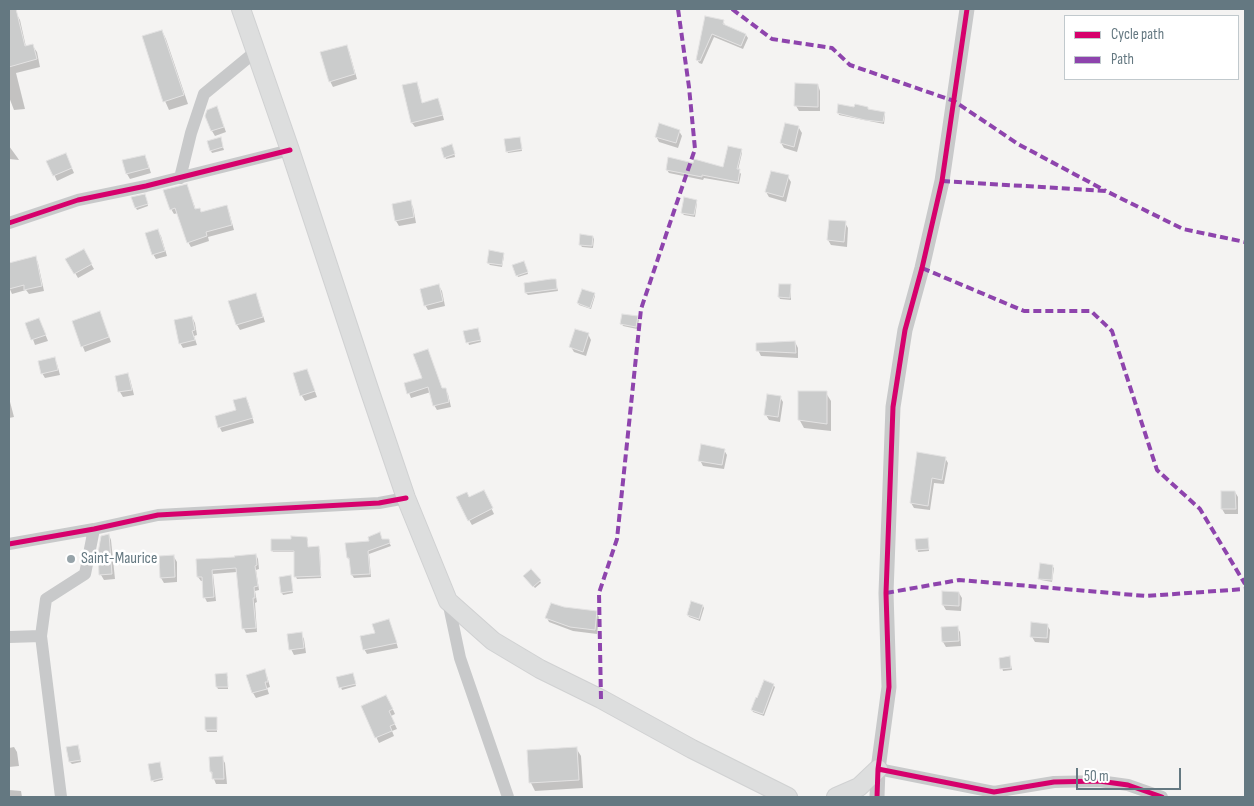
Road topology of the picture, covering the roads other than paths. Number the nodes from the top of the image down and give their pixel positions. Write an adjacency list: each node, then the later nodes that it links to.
1 (241, 9): 3 (main road)
2 (967, 9): 13 (street)
3 (255, 52): 4 (main road); 5 (street)
4 (290, 150): 5 (street); 7 (main road)
5 (180, 178): 6 (street)
6 (9, 223)
7 (406, 498): 8 (street); 10 (main road)
8 (94, 529): 9 (street); 11 (street)
9 (9, 544)
10 (448, 601): 15 (street); 16 (main road)
11 (41, 636): 12 (street); 14 (street)
12 (9, 637)
13 (878, 769): 17 (main road); 18 (street); 19 (street)
14 (61, 797)
15 (508, 797)
16 (788, 797)
17 (836, 797)
18 (877, 797)
19 (1162, 797)

